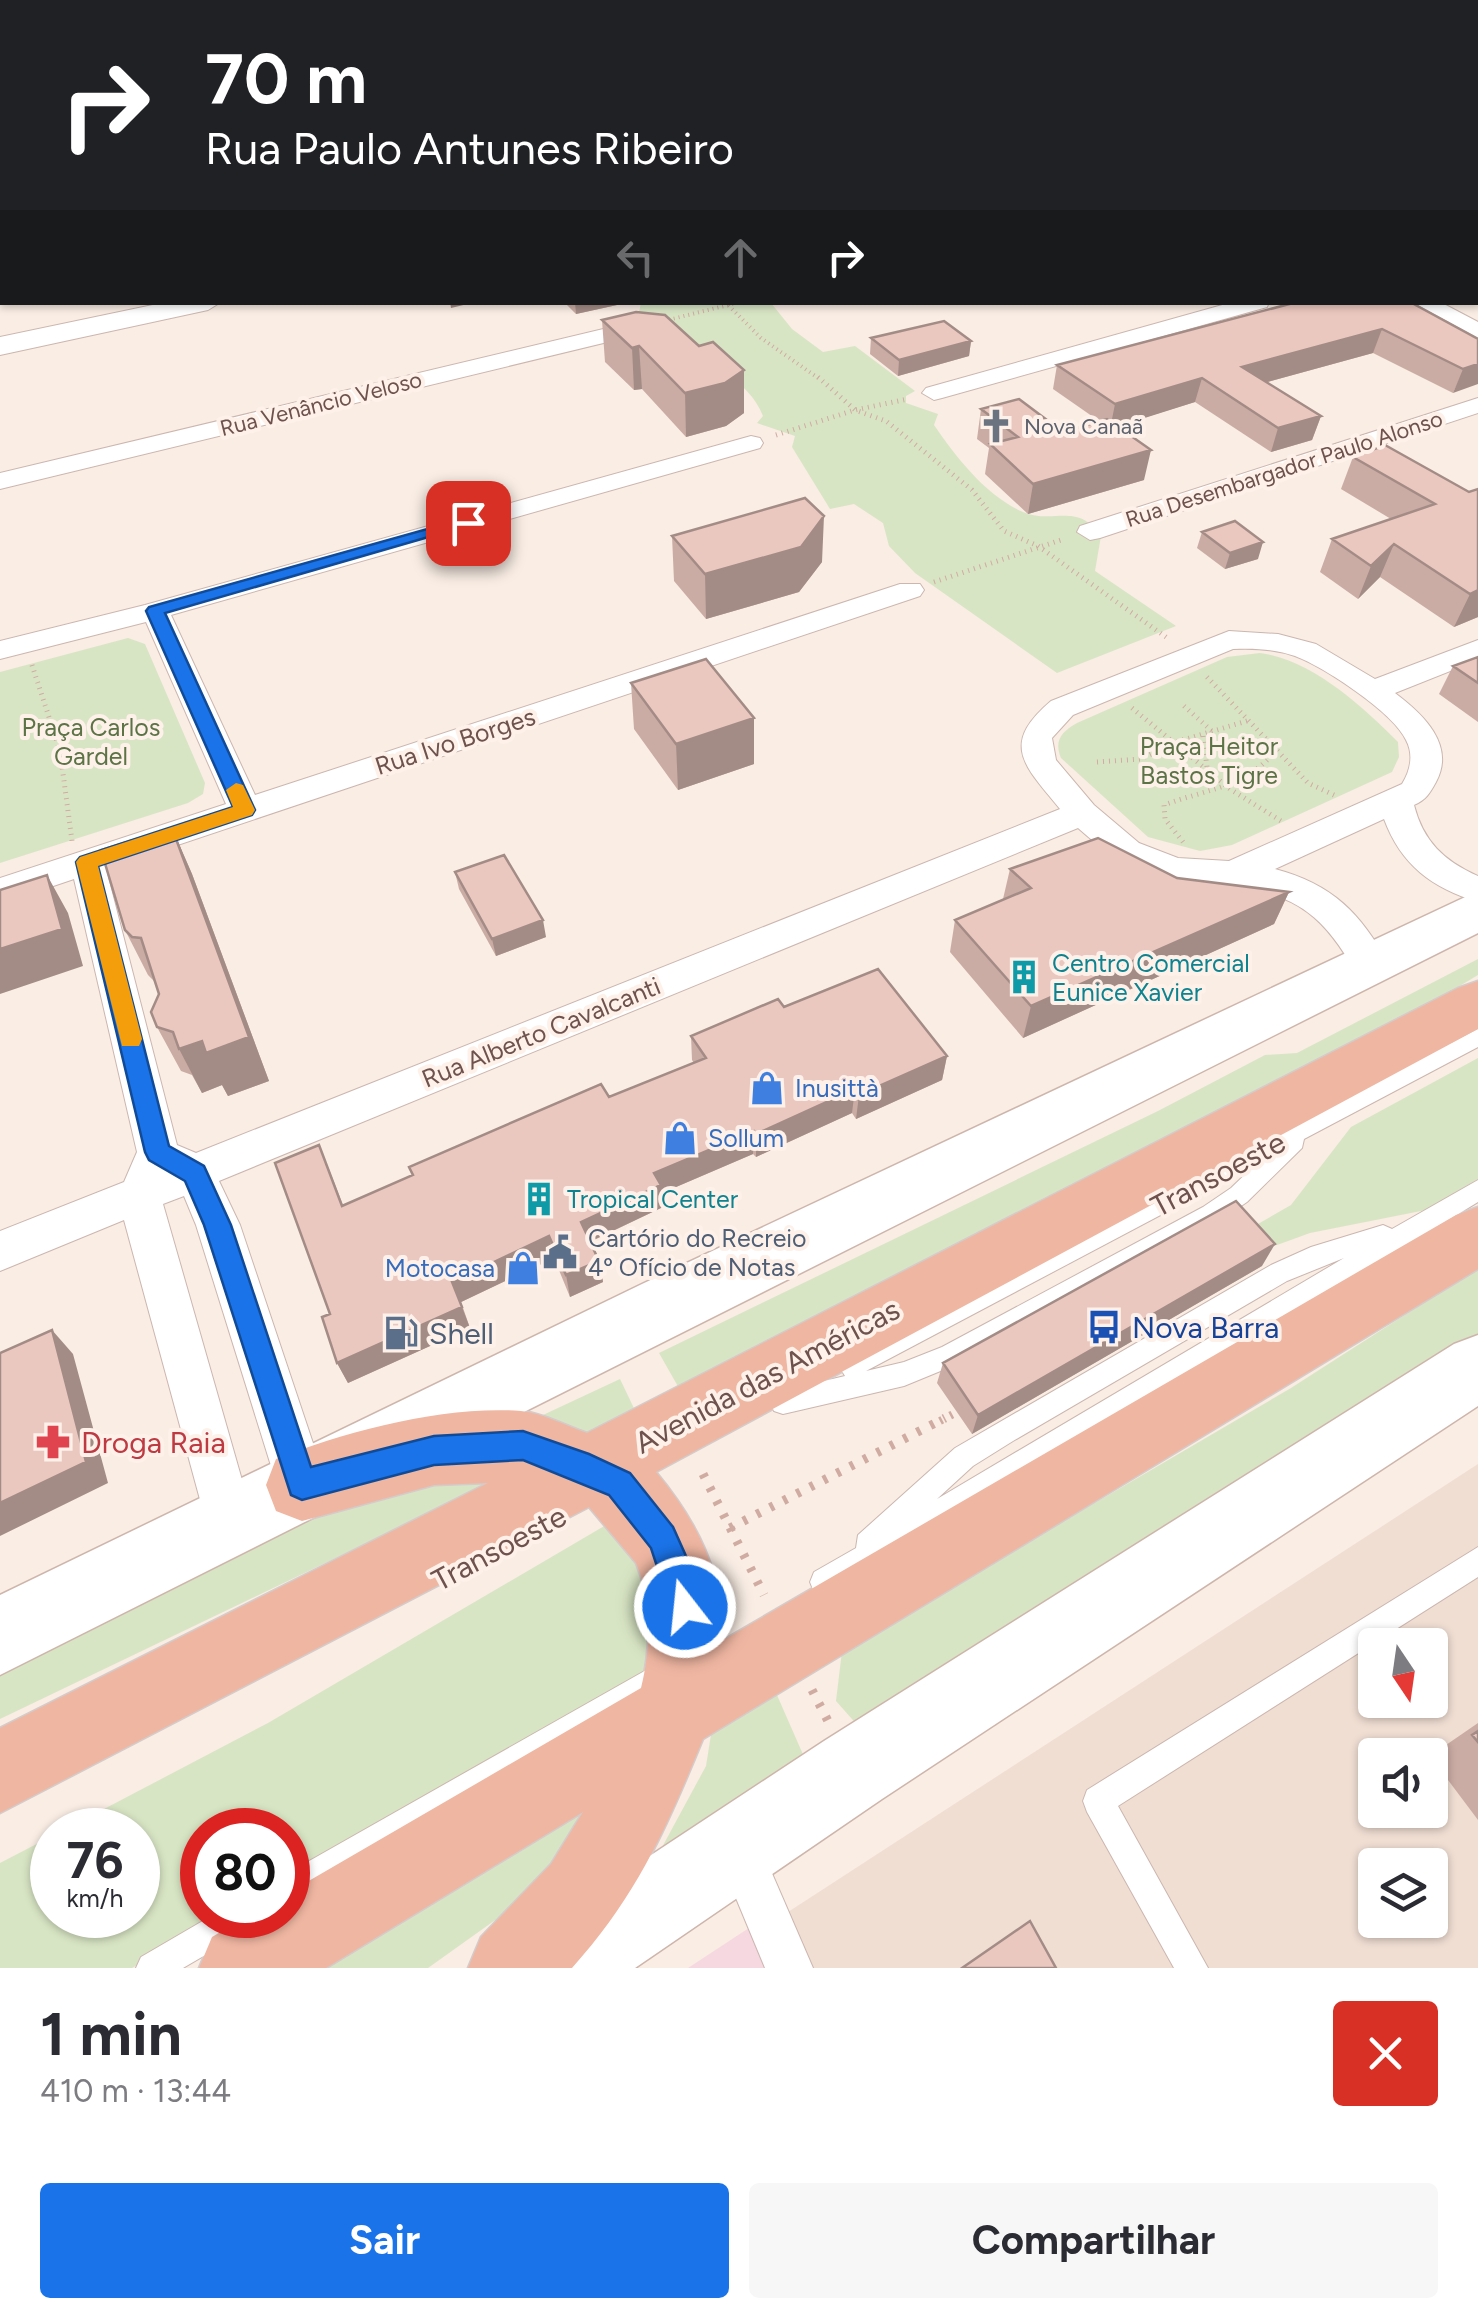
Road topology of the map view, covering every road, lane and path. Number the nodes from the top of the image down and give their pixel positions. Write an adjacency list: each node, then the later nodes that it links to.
1 (134, 305): 9 (street)
2 (194, 305): 10 (street)
3 (723, 305): 7 (path)
4 (728, 305): 13 (path)
5 (1248, 305): 11 (street)
6 (1428, 305): 8 (street)
7 (641, 327): 15 (street, Rua Venâncio Veloso)
8 (1478, 331)
9 (0, 333)
10 (0, 346)
11 (934, 393): 13 (path)
12 (1478, 406): 16 (street, Rua Desembargador Paulo Alonso)
13 (856, 410): 14 (path); 17 (path)
14 (751, 443): 19 (street)
15 (0, 481)
16 (1090, 532): 17 (path)
17 (1038, 546): 18 (path); 22 (path)
18 (910, 590): 35 (street, Rua Ivo Borges)
19 (155, 611): 20 (street); 35 (street)
20 (2, 639): 39 (path)
21 (1478, 649): 24 (street)
22 (1189, 654): 23 (street); 24 (street); 26 (path)
23 (1108, 688): 29 (path); 36 (street)
24 (1372, 691): 34 (street)
25 (1184, 706): 27 (path)
26 (1247, 721): 27 (path); 30 (path)
27 (1214, 732): 28 (path)
28 (1203, 736): 29 (path); 32 (path)
29 (1176, 742): 31 (path); 32 (path)
30 (1276, 750): 33 (path); 34 (path)
31 (1097, 762)
32 (1208, 768): 33 (path)
33 (1230, 790): 37 (path); 38 (path)
34 (1383, 808): 37 (street); 41 (street)
35 (245, 810): 39 (street, Rua Ivo Borges)
36 (1082, 813): 40 (street); 48 (street, Rua Alberto Cavalcanti)
37 (1313, 838): 40 (street)
38 (1188, 849)
39 (87, 862): 42 (street, Rua Ivo Borges); 48 (street)
40 (1233, 874): 44 (street)
41 (1478, 889)
42 (0, 891)
43 (1478, 910): 44 (main road)
44 (1370, 965): 57 (main road)
45 (1478, 1003): 58 (highway, Avenida das Américas)
46 (1478, 1037): 47 (lane, Transoeste)
47 (1310, 1126): 47 (lane, Transoeste)
48 (176, 1163): 50 (street, Rua Alberto Cavalcanti); 57 (street)
49 (1478, 1190): 51 (lane)
50 (139, 1196): 52 (street, Rua Alberto Cavalcanti); 59 (street)
51 (1448, 1230): 62 (lane); 62 (lane); 66 (highway)
52 (0, 1251)
53 (1478, 1366): 70 (main road)
54 (957, 1412): 60 (path)
55 (690, 1449): 58 (lane)
56 (703, 1474): 60 (path)
57 (302, 1485): 58 (highway); 59 (main road)
58 (592, 1488): 66 (highway); 69 (highway, Avenida das Américas)
59 (229, 1522): 65 (main road)
60 (730, 1528): 64 (path)
61 (1478, 1561): 78 (lane)
62 (834, 1576): 63 (lane)
63 (803, 1594)
64 (764, 1595)
65 (0, 1636)
66 (694, 1671): 71 (lane); 74 (highway); 75 (highway)
67 (810, 1684): 68 (path)
68 (832, 1728)
69 (0, 1772)
70 (738, 1850): 76 (main road); 77 (street)
71 (310, 1878)
72 (204, 1938): 73 (lane)
73 (152, 1968)
74 (243, 1968)
75 (512, 1968)
76 (558, 1968)
77 (789, 1968)
78 (1192, 1968)

